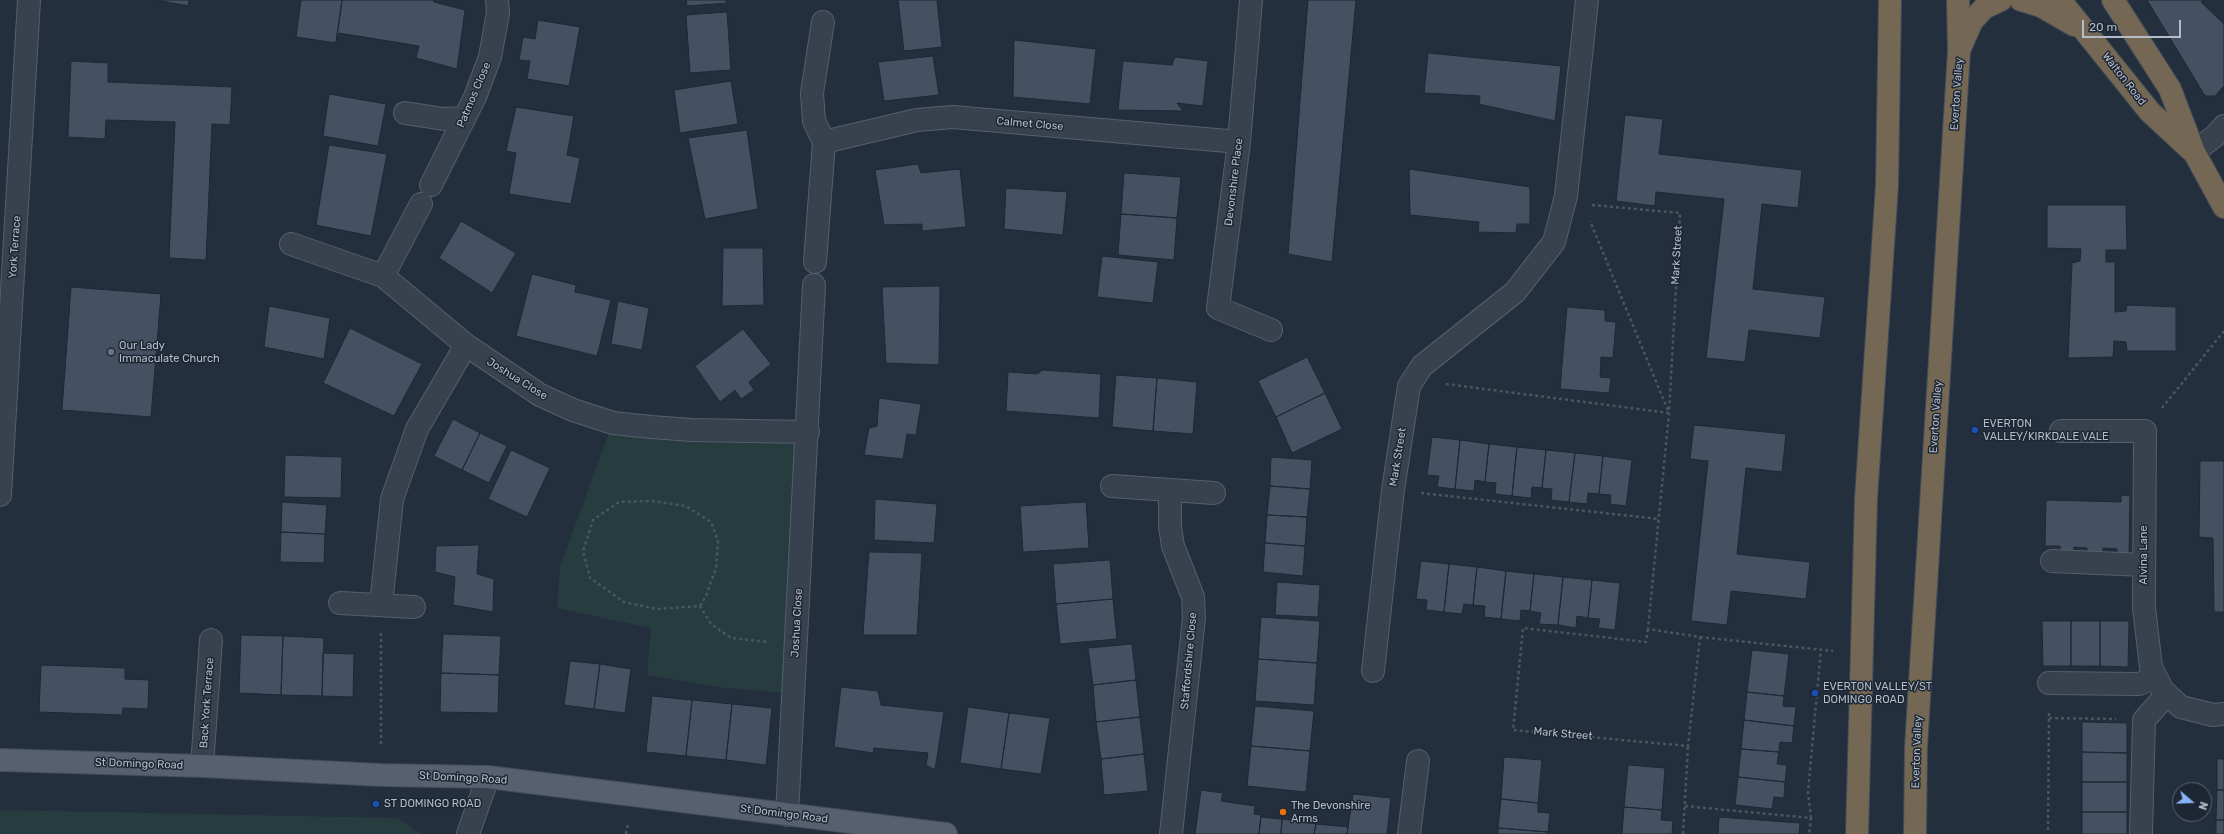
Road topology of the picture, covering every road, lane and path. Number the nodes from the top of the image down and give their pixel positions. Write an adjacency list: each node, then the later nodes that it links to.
1 (29, 0): 24 (street, York Terrace)
2 (497, 0): 15 (street, Patmos Close)
3 (1250, 0): 18 (street, Devonshire Place)
4 (1587, 0): 21 (street, Mark Street)
5 (1890, 0): 54 (highway)
6 (1958, 0): 13 (highway, Everton Valley)
7 (2002, 0): 13 (highway)
8 (2021, 0): 12 (highway)
9 (2060, 0): 12 (highway, Walton Road)
10 (2112, 0): 19 (highway, Walton Road)
11 (823, 22): 17 (street)
12 (2086, 32): 19 (highway, Walton Road)
13 (1959, 51): 78 (highway, Everton Valley)
14 (406, 113): 15 (street)
15 (465, 118): 20 (street, Patmos Close)
16 (2224, 126): 19 (street)
17 (824, 142): 18 (street, Calmet Close); 26 (street)
18 (1239, 142): 29 (street, Devonshire Place)
19 (2194, 152): 23 (highway, Walton Road)
20 (431, 185)
21 (1574, 200): 32 (street, Mark Street); 33 (path); 33 (path, Mark Street)
22 (421, 204): 27 (street)
23 (2224, 207)
24 (7, 234): 41 (street, York Terrace)
25 (291, 244): 27 (street, Joshua Close)
26 (815, 262)
27 (383, 276): 31 (street, Joshua Close)
28 (814, 285): 36 (street, Joshua Close)
29 (1270, 330)
30 (2224, 331): 35 (path)
31 (466, 345): 36 (street, Joshua Close); 46 (street)
32 (1422, 366): 33 (path); 39 (street, Mark Street)
33 (1670, 413): 42 (path, Mark Street)
34 (2061, 431): 35 (street)
35 (2145, 431): 44 (street, Alvina Lane)
36 (808, 432): 52 (street, Joshua Close)
37 (1112, 486): 38 (street)
38 (1170, 490): 40 (street); 73 (street, Staffordshire Close)
39 (1393, 490): 42 (path); 55 (street, Mark Street)
40 (1214, 493)
41 (0, 495)
42 (1659, 519): 49 (path, Mark Street)
43 (2052, 561): 44 (street)
44 (2144, 565): 57 (street, Alvina Lane)
45 (340, 603): 46 (street)
46 (381, 605): 48 (street); 65 (path)
47 (700, 606): 47 (path); 52 (path)
48 (414, 607)
49 (1648, 629): 50 (path); 61 (path, Mark Street)
50 (1700, 637): 53 (path); 61 (path)
51 (211, 640): 64 (street, Back York Terrace)
52 (796, 643): 68 (street, Joshua Close)
53 (1821, 649): 54 (path); 69 (path)
54 (1862, 654): 77 (highway)
55 (1373, 671)
56 (2049, 684): 57 (street); 59 (path)
57 (2162, 686): 58 (street, Alvina Lane); 60 (street)
58 (2224, 714)
59 (2049, 718): 60 (path); 70 (path)
60 (2144, 720): 79 (street)
61 (1688, 746): 67 (path)
62 (0, 760): 64 (main road, St Domingo Road)
63 (1418, 761): 74 (street)
64 (202, 766): 65 (main road, St Domingo Road)
65 (381, 775): 66 (main road, St Domingo Road)
66 (488, 777): 68 (main road, St Domingo Road); 71 (street)
67 (1685, 806): 69 (path); 75 (path)
68 (787, 815): 72 (main road, St Domingo Road)
69 (1811, 818): 76 (path)
70 (2048, 830)
71 (468, 834)
72 (946, 834)
73 (1171, 834)
74 (1409, 834)
75 (1683, 834)
76 (1809, 834)
77 (1857, 834)
78 (1915, 834)
79 (2141, 834)

